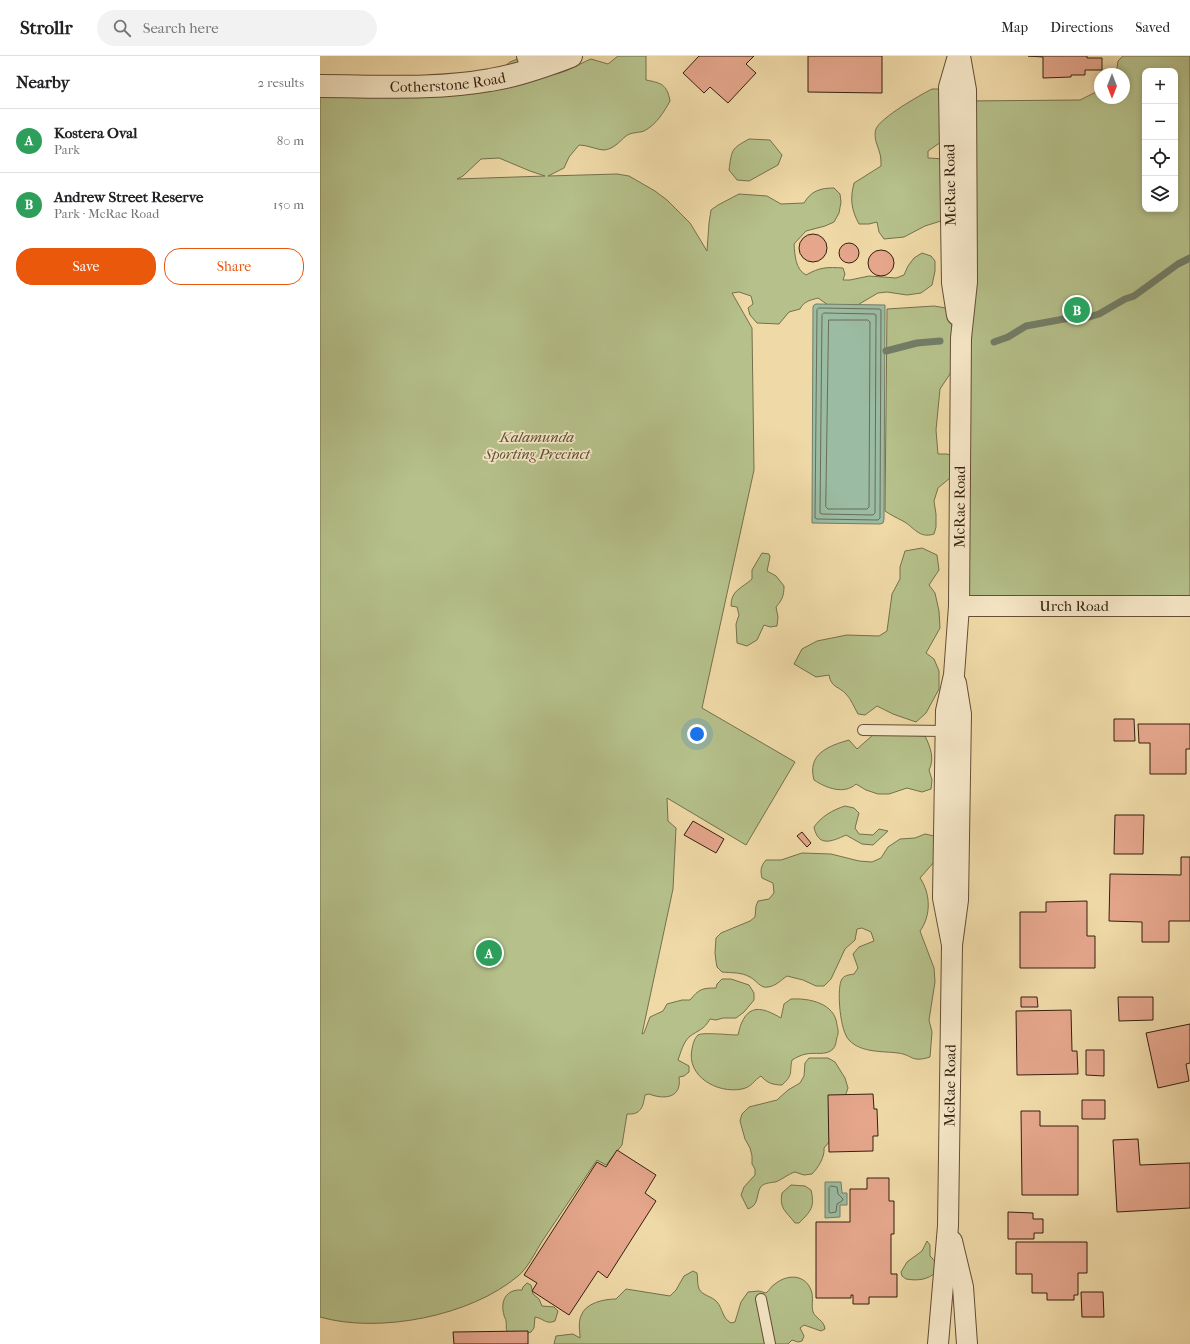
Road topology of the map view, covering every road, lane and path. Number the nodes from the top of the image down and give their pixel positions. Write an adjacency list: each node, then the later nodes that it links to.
1 (571, 56): 3 (street, Cotherstone Road)
2 (959, 56): 5 (street, McRae Road)
3 (530, 63): 4 (street, Cotherstone Road)
4 (320, 86)
5 (959, 606): 6 (street, Urch Road); 7 (street, McRae Road)
6 (1190, 606)
7 (954, 675): 9 (street, McRae Road); 10 (street, McRae Road)
8 (862, 730): 9 (lane)
9 (946, 732): 10 (street, McRae Road)
10 (952, 945): 11 (street, McRae Road)
11 (948, 1226): 14 (street, McRae Road); 15 (street, McRae Road)
12 (760, 1299): 13 (lane)
13 (770, 1344)
14 (938, 1344)
15 (967, 1344)

